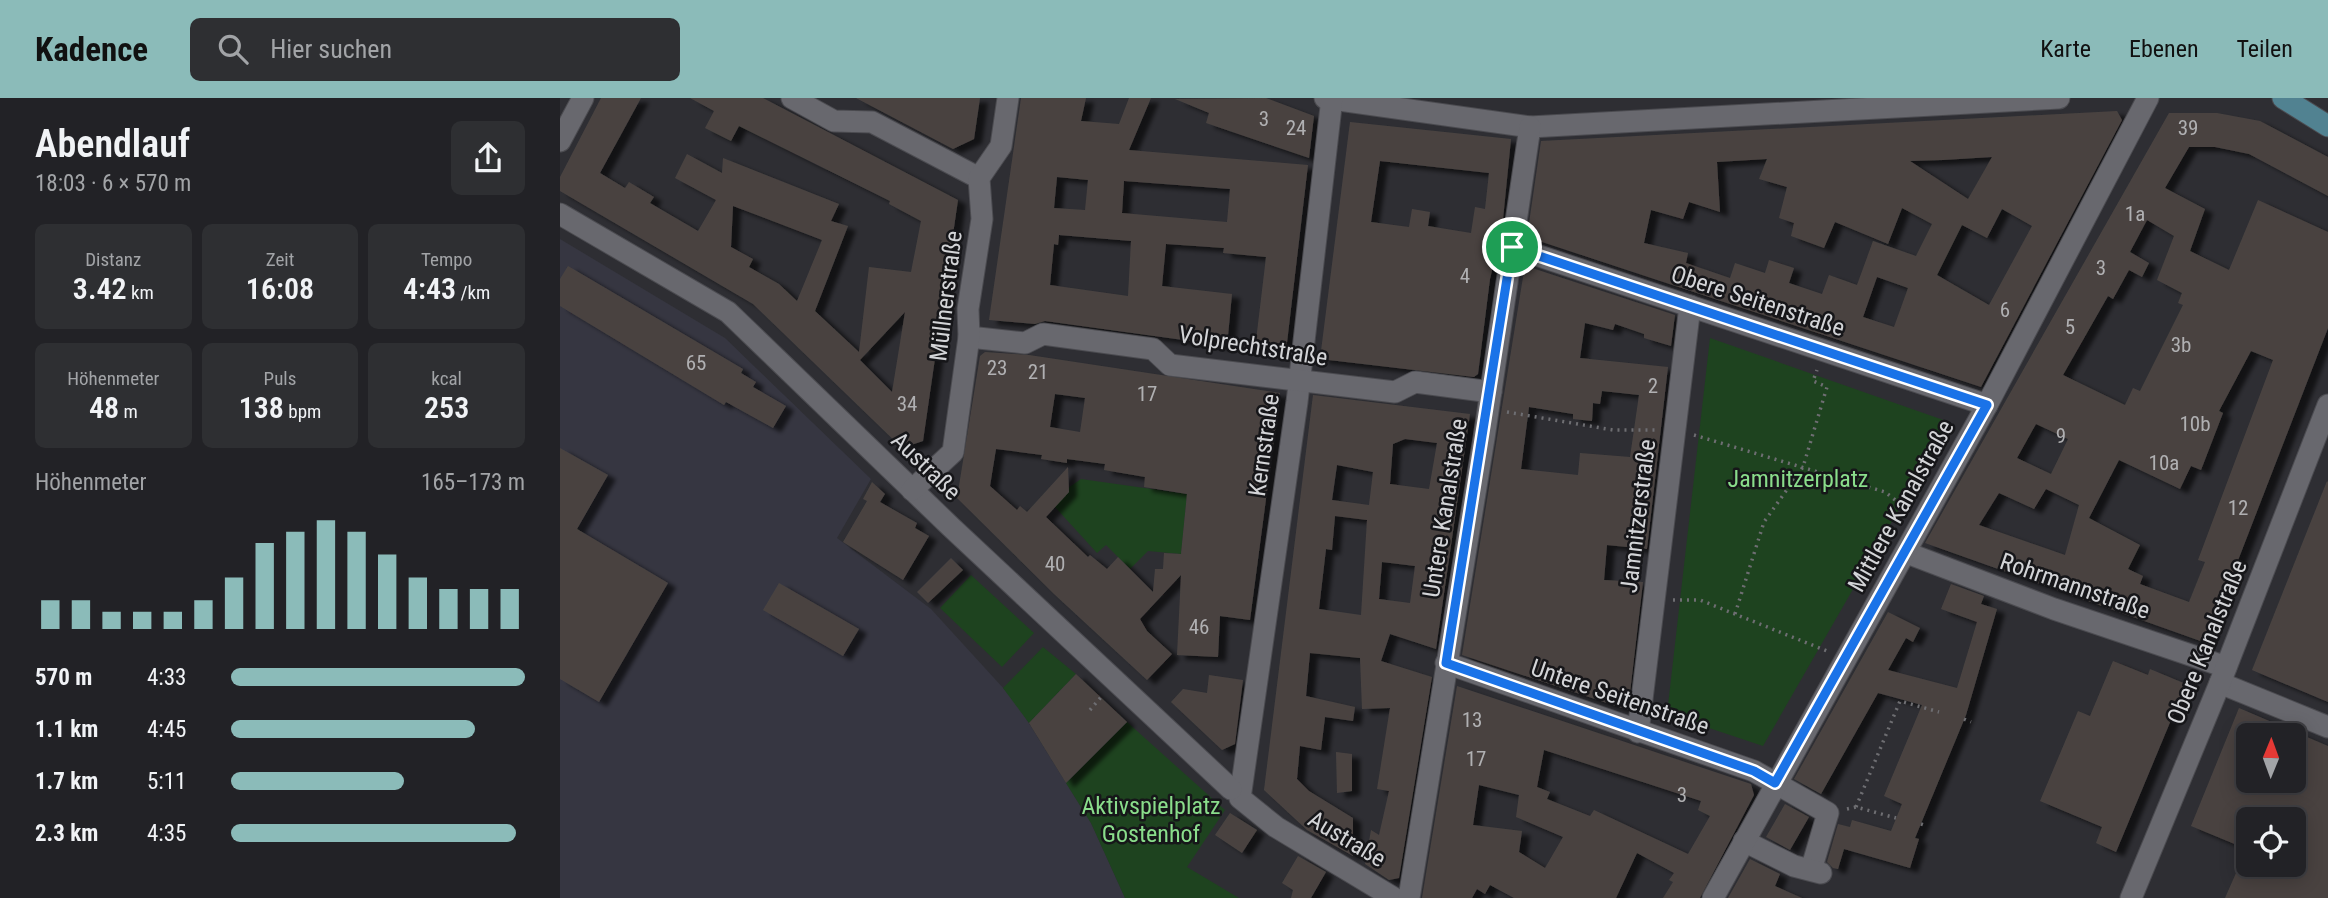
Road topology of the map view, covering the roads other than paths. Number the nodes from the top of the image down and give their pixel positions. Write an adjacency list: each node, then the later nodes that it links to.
1 (583, 98): 10 (street)
2 (792, 98): 11 (street)
3 (1008, 98): 11 (street)
4 (2059, 98): 9 (street)
5 (2148, 98): 18 (street, Mittlere Kanalstraße)
6 (2283, 98): 8 (main road)
7 (1329, 99): 9 (street); 16 (street, Kernstraße)
8 (2328, 126)
9 (1530, 127): 13 (street, Untere Kanalstraße)
10 (560, 141)
11 (979, 178): 15 (street, Müllnerstraße)
12 (560, 214): 20 (street, Austraße)
13 (1512, 247): 14 (street, Obere Seitenstraße); 17 (street, Untere Kanalstraße)
14 (1690, 306): 18 (street, Obere Seitenstraße); 25 (street, Jamnitzerstraße)
15 (969, 337): 16 (street, Volprechtstraße); 20 (street, Müllnerstraße)
16 (1299, 381): 17 (street, Volprechtstraße); 27 (street, Kernstraße)
17 (1489, 400): 22 (street, Untere Kanalstraße)
18 (1987, 405): 21 (street, Mittlere Kanalstraße)
19 (2328, 405): 23 (street, Obere Kanalstraße)
20 (912, 490): 27 (street, Austraße)
21 (1906, 553): 23 (street, Rohrmannstraße); 26 (street, Mittlere Kanalstraße)
22 (1446, 663): 25 (street, Untere Seitenstraße); 30 (street, Untere Kanalstraße)
23 (2223, 675): 24 (street, Rohrmannstraße); 32 (street, Obere Kanalstraße)
24 (2328, 727)
25 (1637, 732): 26 (street, Untere Seitenstraße)
26 (1775, 783): 28 (street, Mittlere Kanalstraße); 28 (street, Untere Seitenstraße)
27 (1236, 794): 29 (street, Austraße)
28 (1744, 841): 31 (street, Mittlere Kanalstraße)
29 (1394, 898)
30 (1409, 898)
31 (1713, 898)
32 (2131, 898)

